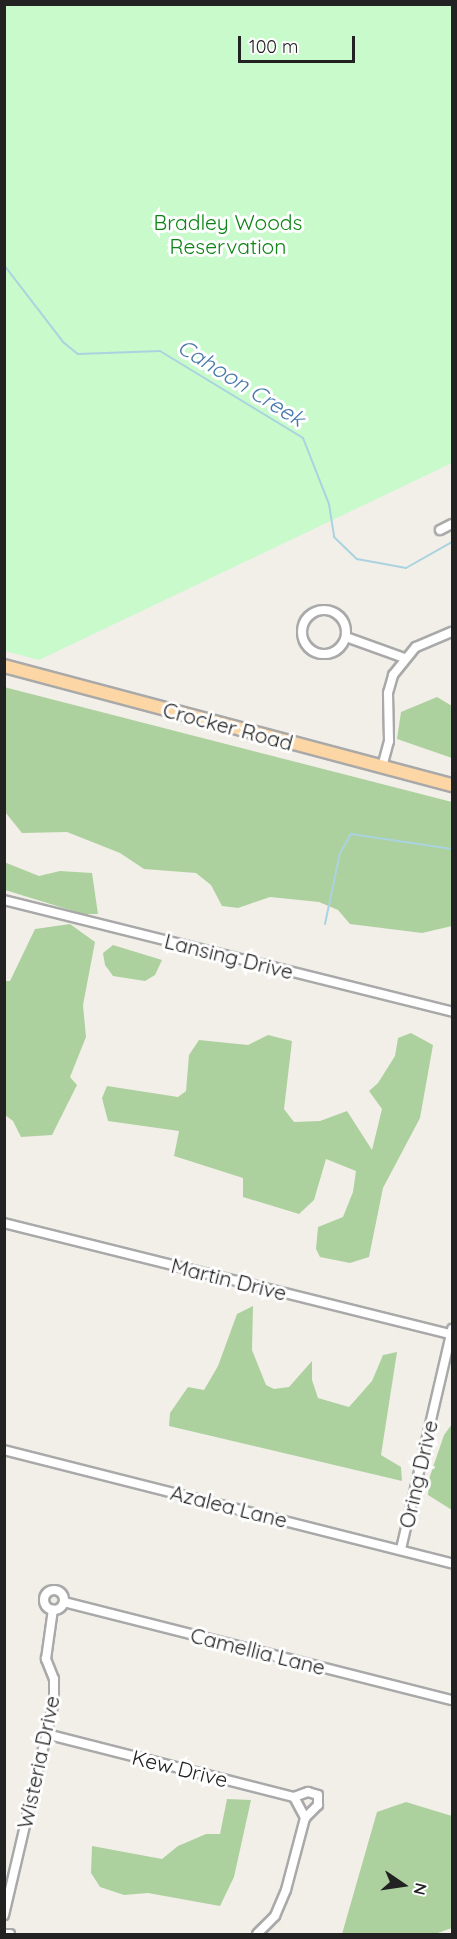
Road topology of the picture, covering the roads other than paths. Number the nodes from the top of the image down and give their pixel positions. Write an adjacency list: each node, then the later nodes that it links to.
1 (453, 525): 2 (street)
2 (440, 530)
3 (453, 632): 5 (street)
4 (345, 637): 4 (street); 5 (street)
5 (404, 658): 7 (street)
6 (4, 666): 7 (main road, Crocker Road)
7 (382, 767): 8 (main road, Crocker Road)
8 (453, 785)
9 (4, 900): 10 (street, Lansing Drive)
10 (453, 1012)
11 (4, 1223): 12 (street, Martin Drive)
12 (452, 1333): 14 (street, Oring Drive)
13 (4, 1450): 14 (street, Azalea Lane)
14 (401, 1549): 15 (street, Azalea Lane)
15 (453, 1563)
16 (64, 1602): 17 (street); 17 (street, Camellia Lane); 18 (street, Camellia Lane)
17 (53, 1609): 19 (street, Wisteria Drive)
18 (453, 1700)
19 (46, 1734): 20 (street, Kew Drive); 22 (street, Wisteria Drive)
20 (294, 1797): 21 (street); 21 (street, Kew Drive)
21 (305, 1818): 25 (street)
22 (4, 1915)
23 (4, 1934): 24 (street)
24 (10, 1935)
25 (257, 1935)

